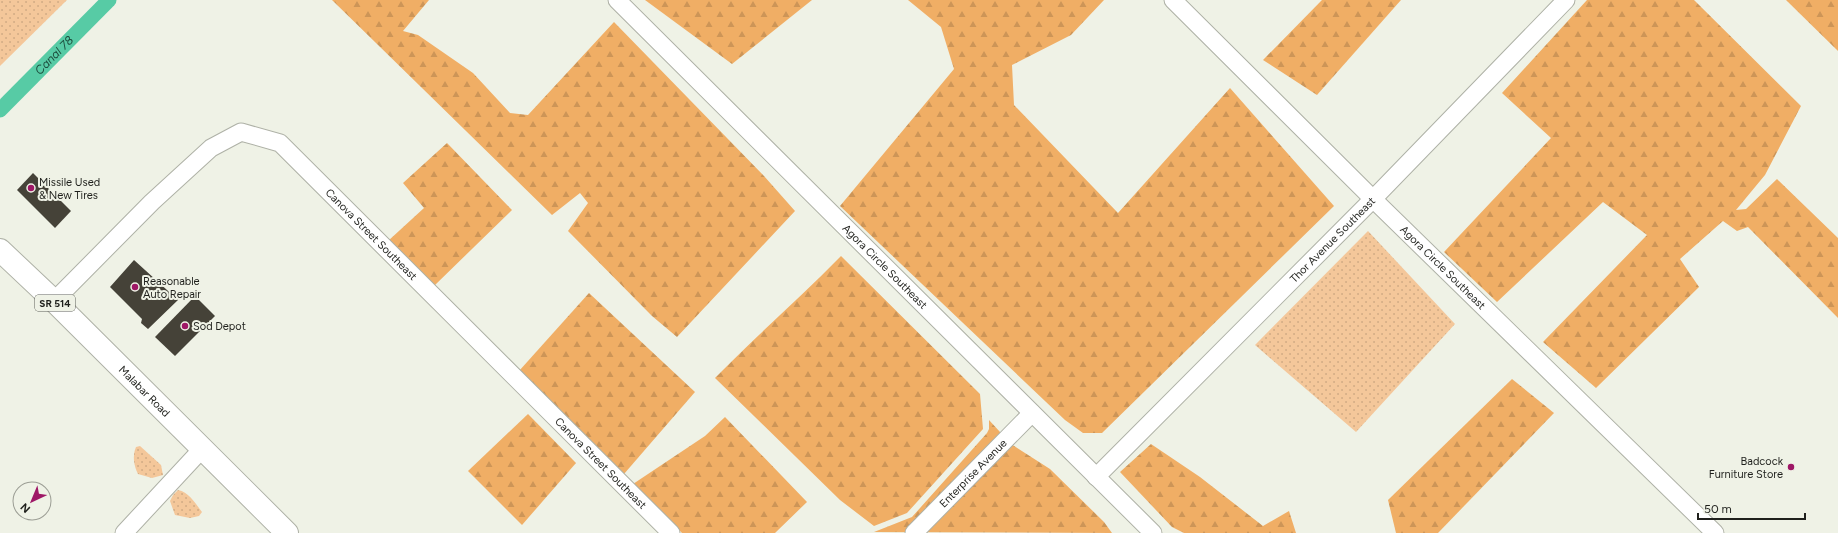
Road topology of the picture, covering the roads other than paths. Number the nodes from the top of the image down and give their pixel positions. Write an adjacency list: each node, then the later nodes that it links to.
1 (617, 0): 7 (street, Agora Circle Southeast)
2 (1173, 0): 4 (street, Agora Circle Southeast)
3 (1566, 0): 4 (street, Thor Avenue Southeast)
4 (1373, 199): 9 (street, Thor Avenue Southeast); 15 (street, Agora Circle Southeast)
5 (0, 250): 6 (main road, Malabar Road / SR 514)
6 (54, 301): 8 (main road, Malabar Road / SR 514); 12 (street, Canova Street Southeast)
7 (1032, 413): 9 (street, Agora Circle Southeast); 13 (street, Enterprise Avenue)
8 (202, 449): 10 (street); 11 (main road, Malabar Road / SR 514)
9 (1096, 477): 14 (street, Agora Circle Southeast)
10 (124, 533)
11 (287, 533)
12 (671, 533)
13 (914, 533)
14 (1153, 533)
15 (1715, 533)

